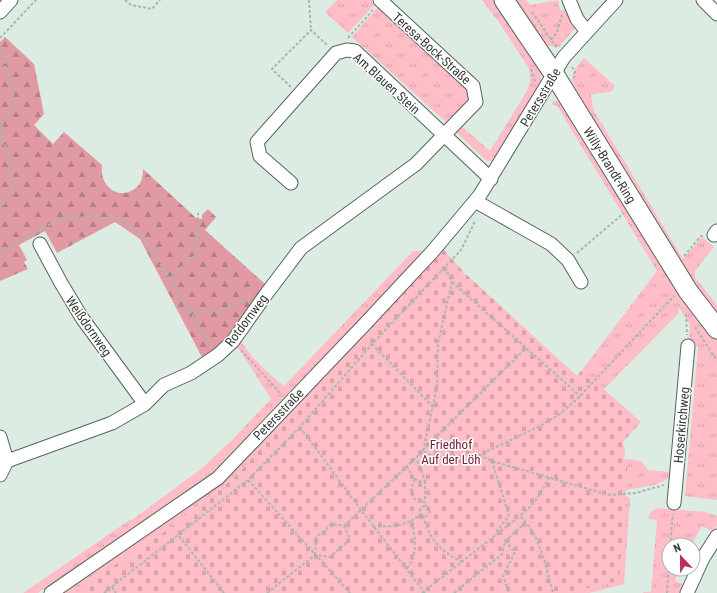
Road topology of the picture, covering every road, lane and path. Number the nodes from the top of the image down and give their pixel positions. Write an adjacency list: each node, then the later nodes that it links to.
1 (11, 0): 12 (street)
2 (36, 0): 16 (path)
3 (125, 0): 4 (path)
4 (160, 0)
5 (309, 0): 14 (path)
6 (504, 0): 21 (main road, Willy-Brandt-Ring)
7 (616, 0): 15 (street, Petersstraße)
8 (703, 0): 13 (street)
9 (380, 1): 19 (path); 23 (street, Teresa-Bock-Straße)
10 (566, 6): 15 (street); 17 (path)
11 (531, 11): 17 (path)
12 (0, 12)
13 (717, 14)
14 (311, 30): 19 (path); 22 (path)
15 (587, 32): 20 (street, Petersstraße)
16 (0, 38)
17 (551, 39): 20 (path)
18 (0, 48): 24 (path)
19 (336, 53): 22 (street, Am Blauen Stein); 23 (street, Am Blauen Stein)
20 (564, 57): 21 (street, Petersstraße)
21 (554, 74): 26 (street, Petersstraße); 46 (main road, Willy-Brandt-Ring)
22 (299, 95): 27 (street, Am Blauen Stein)
23 (444, 134): 26 (street, Am Blauen Stein); 41 (street, Rotdornweg)
24 (3, 138): 25 (path); 29 (path)
25 (0, 139)
26 (491, 179): 28 (street, Petersstraße)
27 (290, 183)
28 (479, 203): 36 (street); 37 (path); 54 (street, Petersstraße)
29 (0, 209)
30 (198, 213): 38 (path)
31 (619, 217): 36 (path)
32 (715, 233): 35 (path)
33 (40, 244): 55 (street, Weißdornweg)
34 (0, 252): 38 (path)
35 (681, 259)
36 (568, 260): 40 (street)
37 (445, 268): 39 (path); 48 (path)
38 (170, 278): 43 (path)
39 (452, 282): 50 (path); 56 (path)
40 (581, 282)
41 (267, 293): 43 (path); 47 (street, Rotdornweg)
42 (675, 296): 53 (path)
43 (187, 309): 51 (path)
44 (690, 319): 49 (path)
45 (694, 325): 52 (path)
46 (717, 329)
47 (233, 341): 51 (street, Rotdornweg); 54 (path)
48 (372, 344): 56 (path); 57 (path)
49 (688, 346): 70 (street, Hoserkirchweg)
50 (526, 348): 53 (path); 59 (path)
51 (218, 355): 55 (street, Rotdornweg)
52 (717, 361)
53 (580, 396): 60 (path)
54 (289, 402): 92 (street, Petersstraße)
55 (145, 404): 62 (street, Rotdornweg)
56 (433, 407): 59 (path)
57 (300, 427): 68 (path); 74 (path)
58 (0, 438): 62 (street)
59 (422, 451): 60 (path); 61 (path)
60 (479, 456): 63 (path)
61 (415, 458): 64 (path); 69 (path)
62 (7, 462): 65 (street)
63 (492, 462): 66 (path); 82 (path)
64 (407, 466): 67 (path); 74 (path)
65 (0, 475)
66 (548, 477): 70 (path); 77 (path)
67 (415, 479): 69 (path); 71 (path)
68 (248, 480): 83 (path); 87 (path)
69 (425, 481): 71 (path)
70 (676, 481): 72 (street, Hoserkirchweg)
71 (425, 502): 73 (path)
72 (674, 503): 85 (path)
73 (426, 506): 75 (path); 76 (path)
74 (360, 510): 80 (path); 81 (path)
75 (421, 514): 76 (path); 78 (path)
76 (423, 516): 88 (path)
77 (520, 516): 79 (path); 82 (path)
78 (411, 520): 81 (path); 89 (path)
79 (526, 522): 86 (path); 101 (path)
80 (344, 526): 87 (path); 87 (path)
81 (373, 527): 89 (path)
82 (498, 535): 88 (path)
83 (179, 536): 91 (path); 95 (path)
84 (717, 536): 103 (street)
85 (671, 537)
86 (505, 541): 99 (path); 100 (path)
87 (315, 555): 96 (path); 97 (path)
88 (462, 562): 98 (path)
89 (406, 569): 98 (path)
90 (668, 577): 102 (path)
91 (112, 587): 93 (path); 94 (path)
92 (51, 593)
93 (104, 593)
94 (116, 593)
95 (224, 593)
96 (267, 593)
97 (350, 593)
98 (423, 593)
99 (454, 593)
100 (509, 593)
101 (553, 593)
102 (667, 593)
103 (688, 593)

